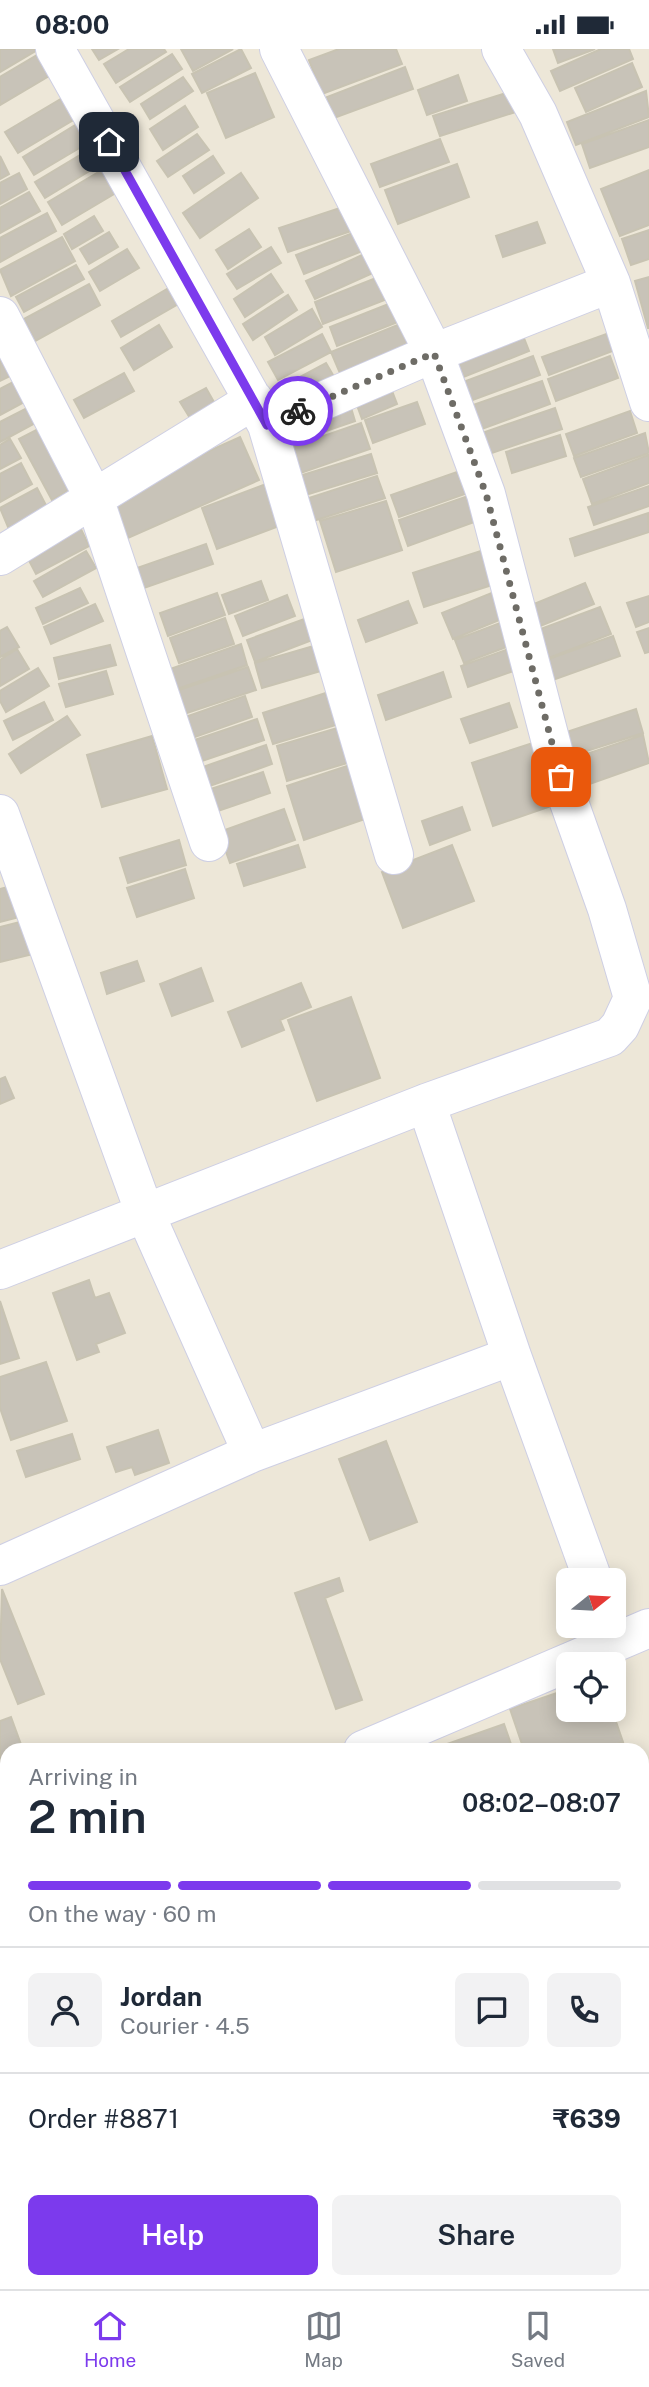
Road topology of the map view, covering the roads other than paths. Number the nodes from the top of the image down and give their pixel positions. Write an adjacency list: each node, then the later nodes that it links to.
1 (55, 49): 8 (street)
2 (279, 49): 6 (street)
3 (501, 49): 4 (street)
4 (611, 283): 6 (street); 7 (street)
5 (0, 316): 9 (street)
6 (434, 353): 8 (street); 14 (street)
7 (649, 402)
8 (260, 413): 9 (street); 13 (street)
9 (94, 498): 10 (street); 12 (street)
10 (0, 557)
11 (0, 814): 15 (street)
12 (209, 842)
13 (394, 855)
14 (426, 1103): 15 (street); 17 (street)
15 (144, 1212): 16 (street); 18 (street)
16 (0, 1270)
17 (512, 1356): 18 (street); 20 (street)
18 (252, 1453): 19 (street)
19 (0, 1566)
20 (589, 1568)
21 (634, 1634): 22 (street)
22 (379, 1743)

